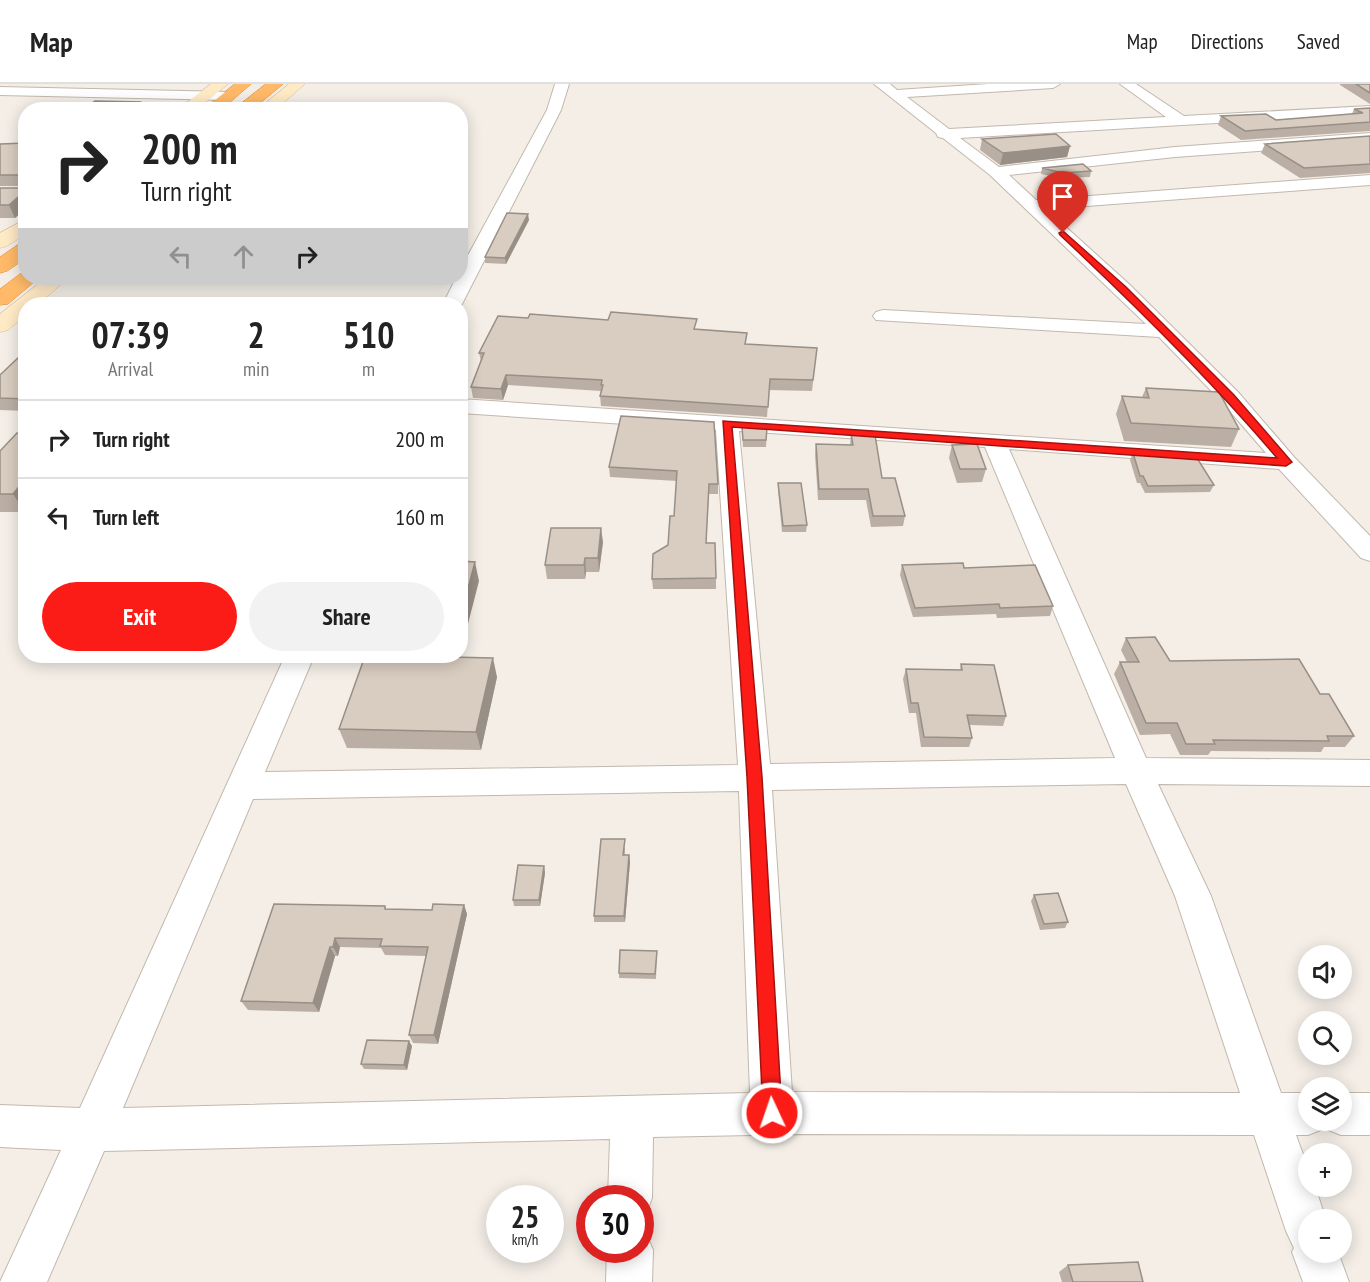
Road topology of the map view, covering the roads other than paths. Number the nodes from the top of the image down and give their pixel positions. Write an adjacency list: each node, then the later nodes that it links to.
1 (244, 84): 8 (highway)
2 (276, 84): 11 (highway)
3 (298, 84): 12 (street)
4 (562, 84): 26 (street)
5 (1053, 84): 7 (street)
6 (1127, 84): 14 (street)
7 (888, 89): 15 (street)
8 (225, 90): 10 (highway)
9 (0, 91): 10 (street)
10 (208, 102)
11 (252, 102)
12 (275, 102)
13 (1370, 110): 14 (street)
14 (1182, 121): 15 (street)
15 (943, 134): 17 (street)
16 (1370, 138): 17 (street)
17 (996, 172): 21 (street)
18 (1370, 180): 19 (street)
19 (1347, 182): 20 (street); 21 (street)
20 (1370, 197)
21 (1033, 206): 34 (street)
22 (18, 230): 23 (street)
23 (0, 242)
24 (18, 254): 25 (highway)
25 (0, 267)
26 (468, 274)
27 (18, 285): 30 (highway)
28 (49, 285): 29 (street)
29 (35, 297)
30 (0, 299)
31 (18, 310): 33 (street)
32 (883, 316): 34 (street)
33 (0, 325)
34 (1165, 331): 38 (street)
35 (468, 407): 36 (street)
36 (727, 423): 37 (street); 43 (street)
37 (994, 441): 38 (street); 41 (street)
38 (1286, 462): 39 (street)
39 (1370, 552)
40 (296, 663): 44 (street)
41 (1136, 771): 42 (street); 43 (street); 46 (street)
42 (1370, 773)
43 (754, 777): 44 (street); 45 (street)
44 (243, 786): 52 (street)
45 (772, 1113): 46 (street); 50 (street)
46 (1266, 1114): 47 (street); 54 (street)
47 (1298, 1114)
48 (1352, 1114): 49 (street)
49 (1370, 1114)
50 (632, 1117): 52 (street); 53 (street)
51 (0, 1126): 52 (street)
52 (93, 1130): 57 (street)
53 (630, 1185)
54 (1300, 1209)
55 (630, 1263): 58 (street)
56 (1320, 1263): 59 (street)
57 (23, 1282)
58 (629, 1282)
59 (1326, 1282)

